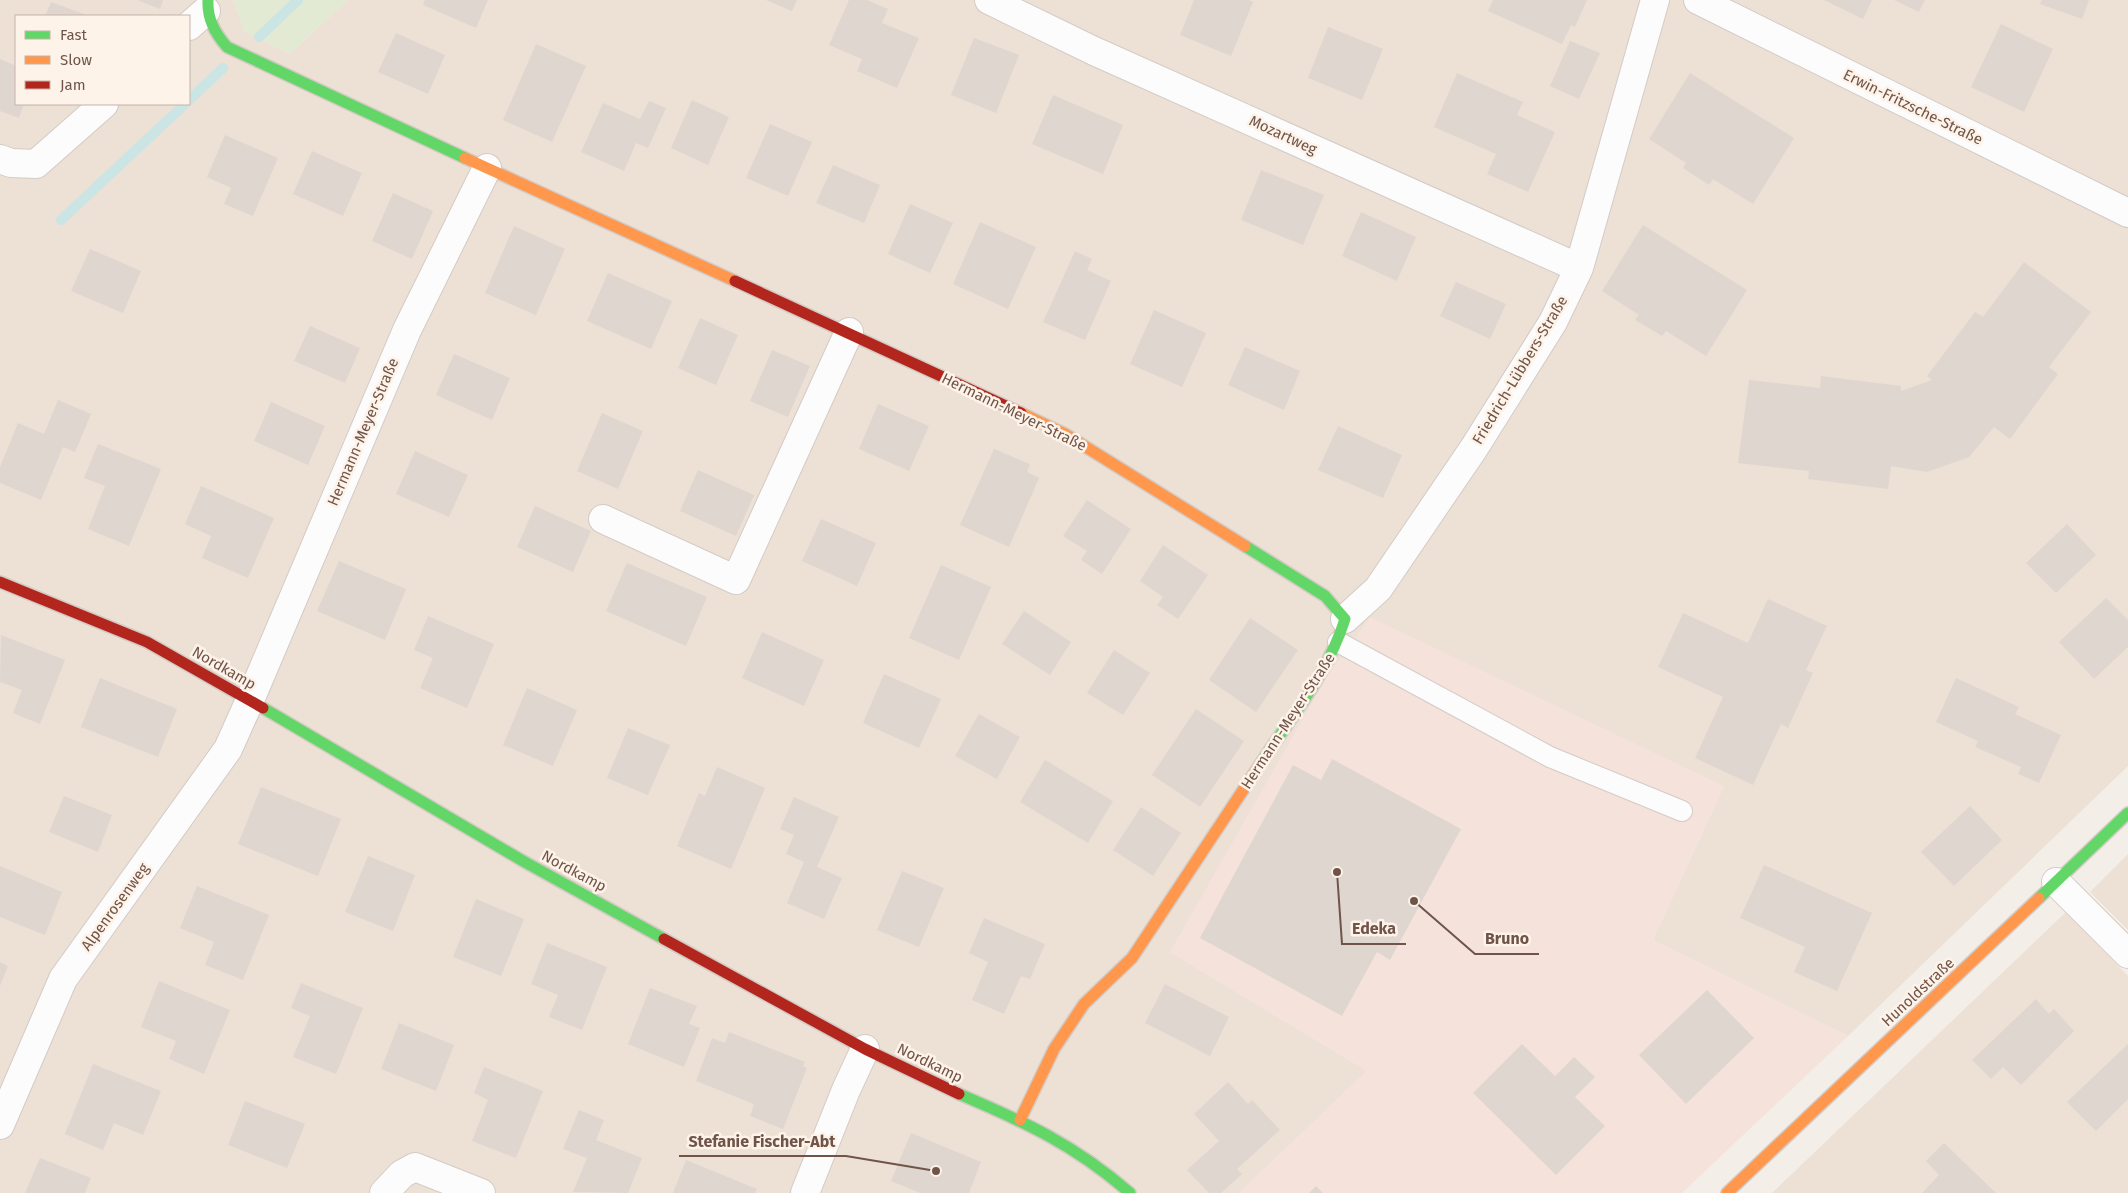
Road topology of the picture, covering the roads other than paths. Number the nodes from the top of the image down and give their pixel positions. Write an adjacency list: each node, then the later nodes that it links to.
1 (989, 0): 9 (street, Mozartweg)
2 (1655, 0): 9 (street, Friedrich-Lübbers-Straße)
3 (1698, 0): 8 (street, Erwin-Fritzsche-Straße)
4 (201, 12): 7 (street, Hermann-Meyer-Straße)
5 (103, 105): 6 (street)
6 (0, 159)
7 (487, 168): 10 (street, Hermann-Meyer-Straße); 14 (street, Hermann-Meyer-Straße)
8 (2128, 213)
9 (1579, 268): 13 (street, Friedrich-Lübbers-Straße)
10 (849, 332): 11 (street); 13 (street, Hermann-Meyer-Straße)
11 (603, 519)
12 (0, 582): 14 (street, Nordkamp)
13 (1341, 631): 15 (lane); 20 (street, Hermann-Meyer-Straße)
14 (250, 700): 19 (street, Nordkamp); 21 (street, Alpenrosenweg)
15 (1682, 812)
16 (2128, 813): 17 (street, Hunoldstraße)
17 (2056, 882): 18 (street); 26 (street, Hunoldstraße)
18 (2128, 954)
19 (865, 1049): 20 (street, Nordkamp); 24 (street)
20 (1020, 1120): 25 (street, Nordkamp)
21 (0, 1125)
22 (384, 1193): 23 (street)
23 (481, 1193)
24 (805, 1193)
25 (1130, 1193)
26 (1727, 1193)

